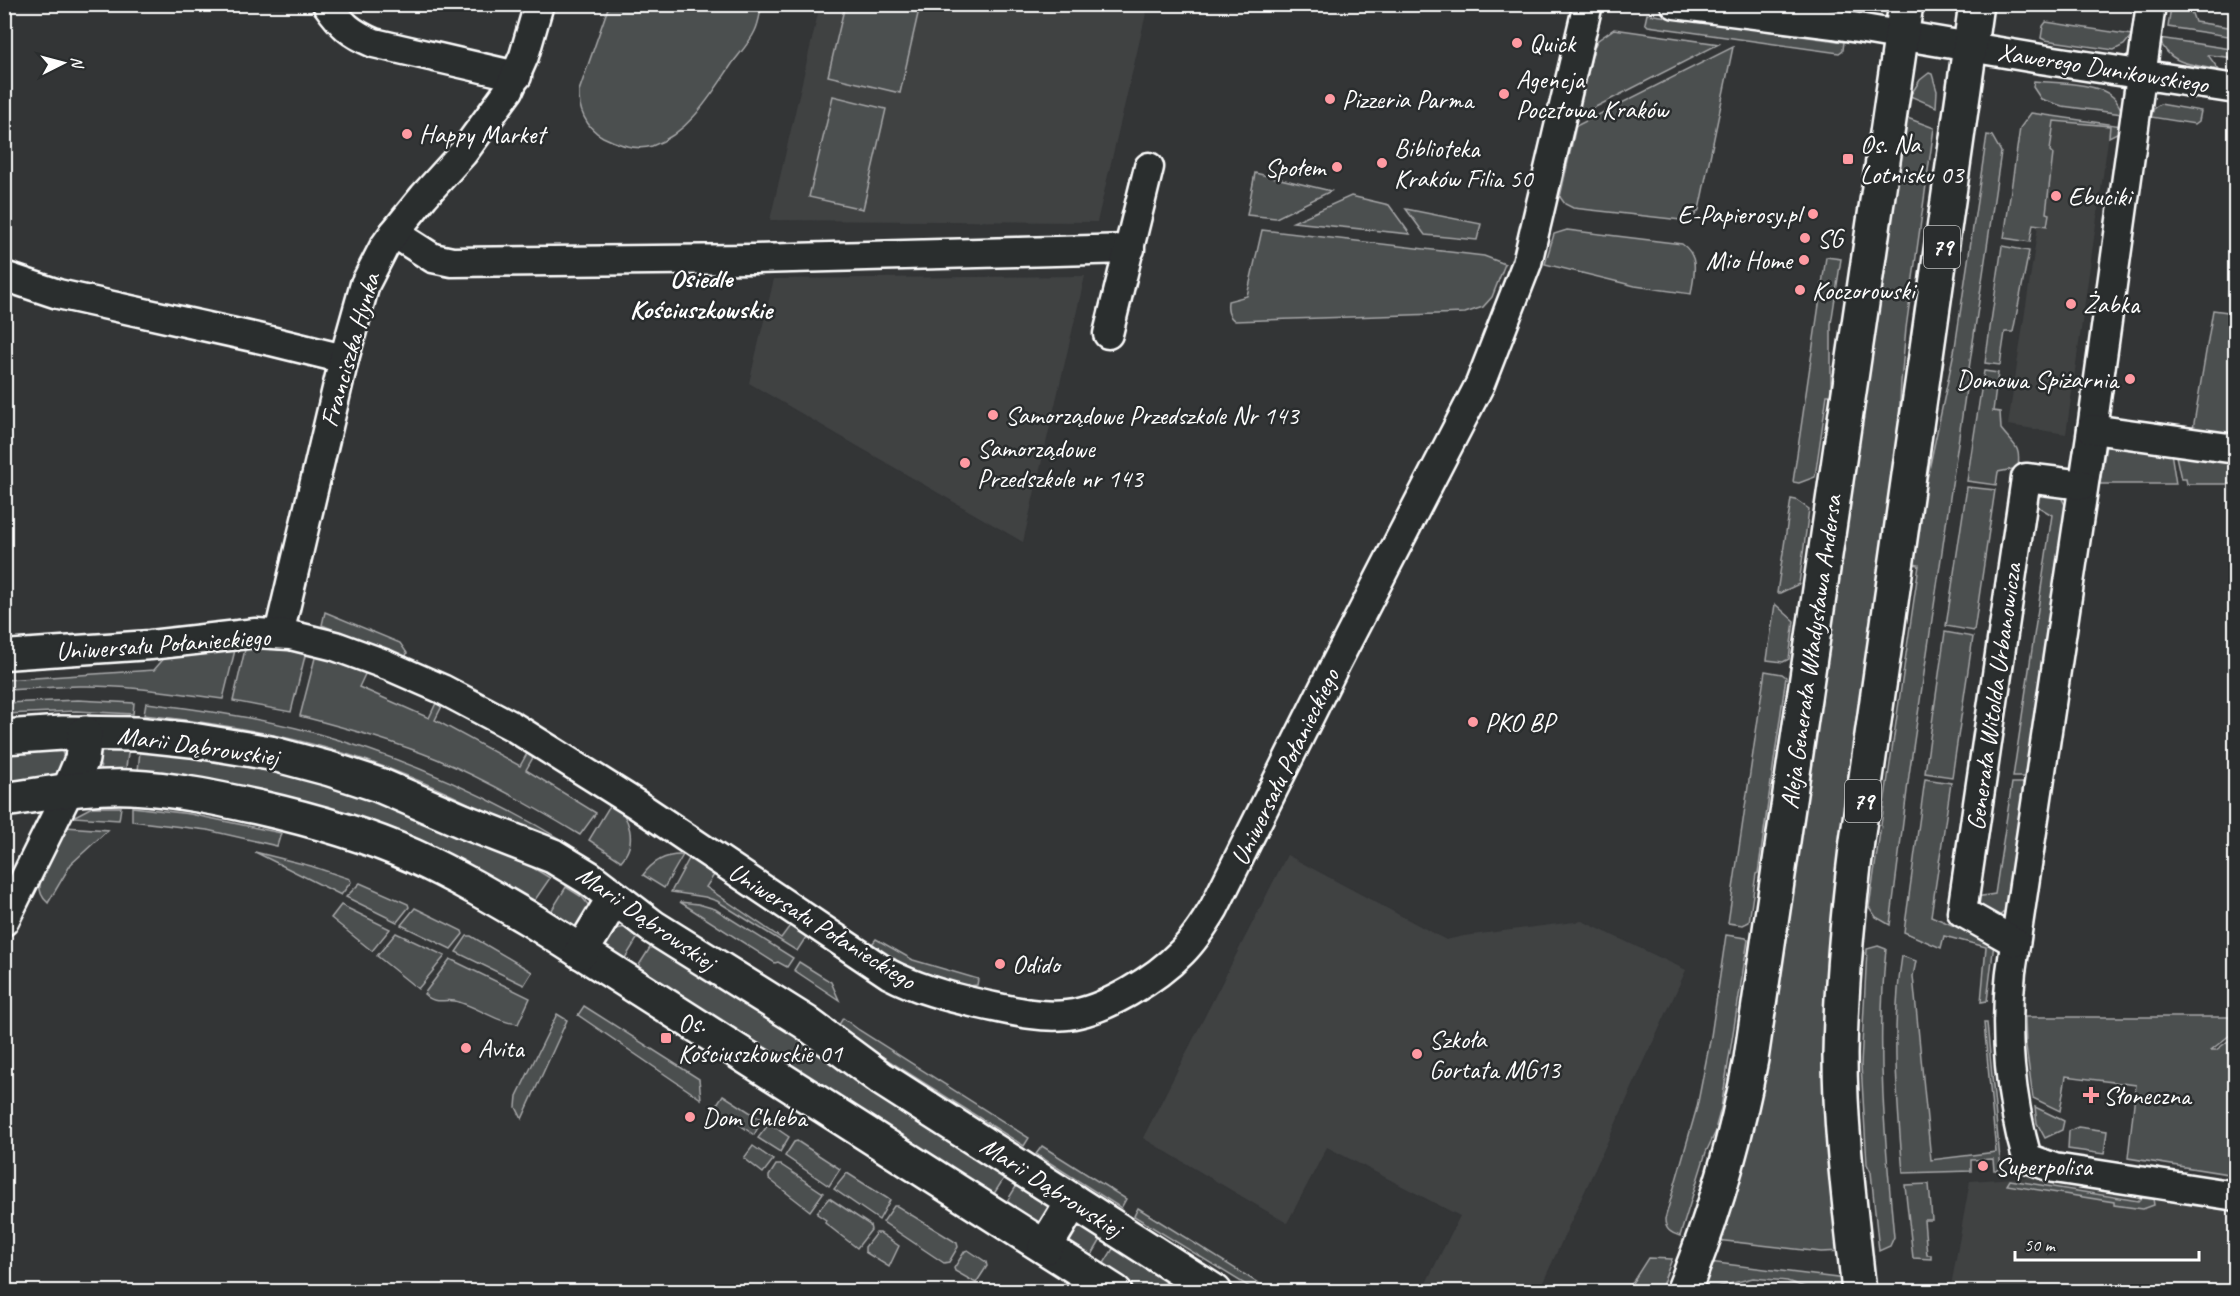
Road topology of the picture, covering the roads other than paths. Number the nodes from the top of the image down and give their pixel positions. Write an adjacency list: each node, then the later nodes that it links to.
1 (327, 4): 9 (street)
2 (539, 4): 9 (street, Franciszka Hynka)
3 (1588, 4): 21 (street, Uniwersału Połanieckiego)
4 (1675, 4): 7 (street, Xawerego Dunikowskiego)
5 (1976, 4): 8 (street, 79)
6 (2151, 4): 10 (street)
7 (1903, 20): 8 (street, Xawerego Dunikowskiego); 36 (street, Aleja Generała Władysława Andersa)
8 (1970, 48): 10 (street, Xawerego Dunikowskiego); 37 (street, 79)
9 (517, 75): 13 (street, Franciszka Hynka)
10 (2140, 75): 11 (street, Xawerego Dunikowskiego); 18 (street)
11 (2235, 89)
12 (1149, 167): 14 (street)
13 (394, 232): 14 (street); 17 (street, Franciszka Hynka)
14 (1130, 249): 16 (street)
15 (4, 276): 17 (street)
16 (1108, 334)
17 (344, 360): 21 (street, Franciszka Hynka)
18 (2092, 429): 19 (street); 20 (street)
19 (2235, 449)
20 (2083, 485): 29 (street); 29 (street, Generała Witolda Urbanowicza)
21 (279, 634): 22 (street, Uniwersału Połanieckiego)
22 (4, 656)
23 (85, 733): 24 (street, Marii Dąbrowskiej); 25 (street); 27 (street, Marii Dąbrowskiej)
24 (4, 737)
25 (69, 790): 26 (street, Marii Dąbrowskiej); 28 (street); 30 (street, Marii Dąbrowskiej)
26 (4, 800)
27 (614, 898): 30 (street); 32 (street, Marii Dąbrowskiej)
28 (4, 921)
29 (2015, 942): 31 (street)
30 (582, 952): 33 (street, Marii Dąbrowskiej)
31 (2235, 1196)
32 (1073, 1201): 33 (street); 35 (street, Marii Dąbrowskiej)
33 (1045, 1247): 34 (street, Marii Dąbrowskiej)
34 (1115, 1292)
35 (1215, 1292)
36 (1683, 1292)
37 (1859, 1292)

